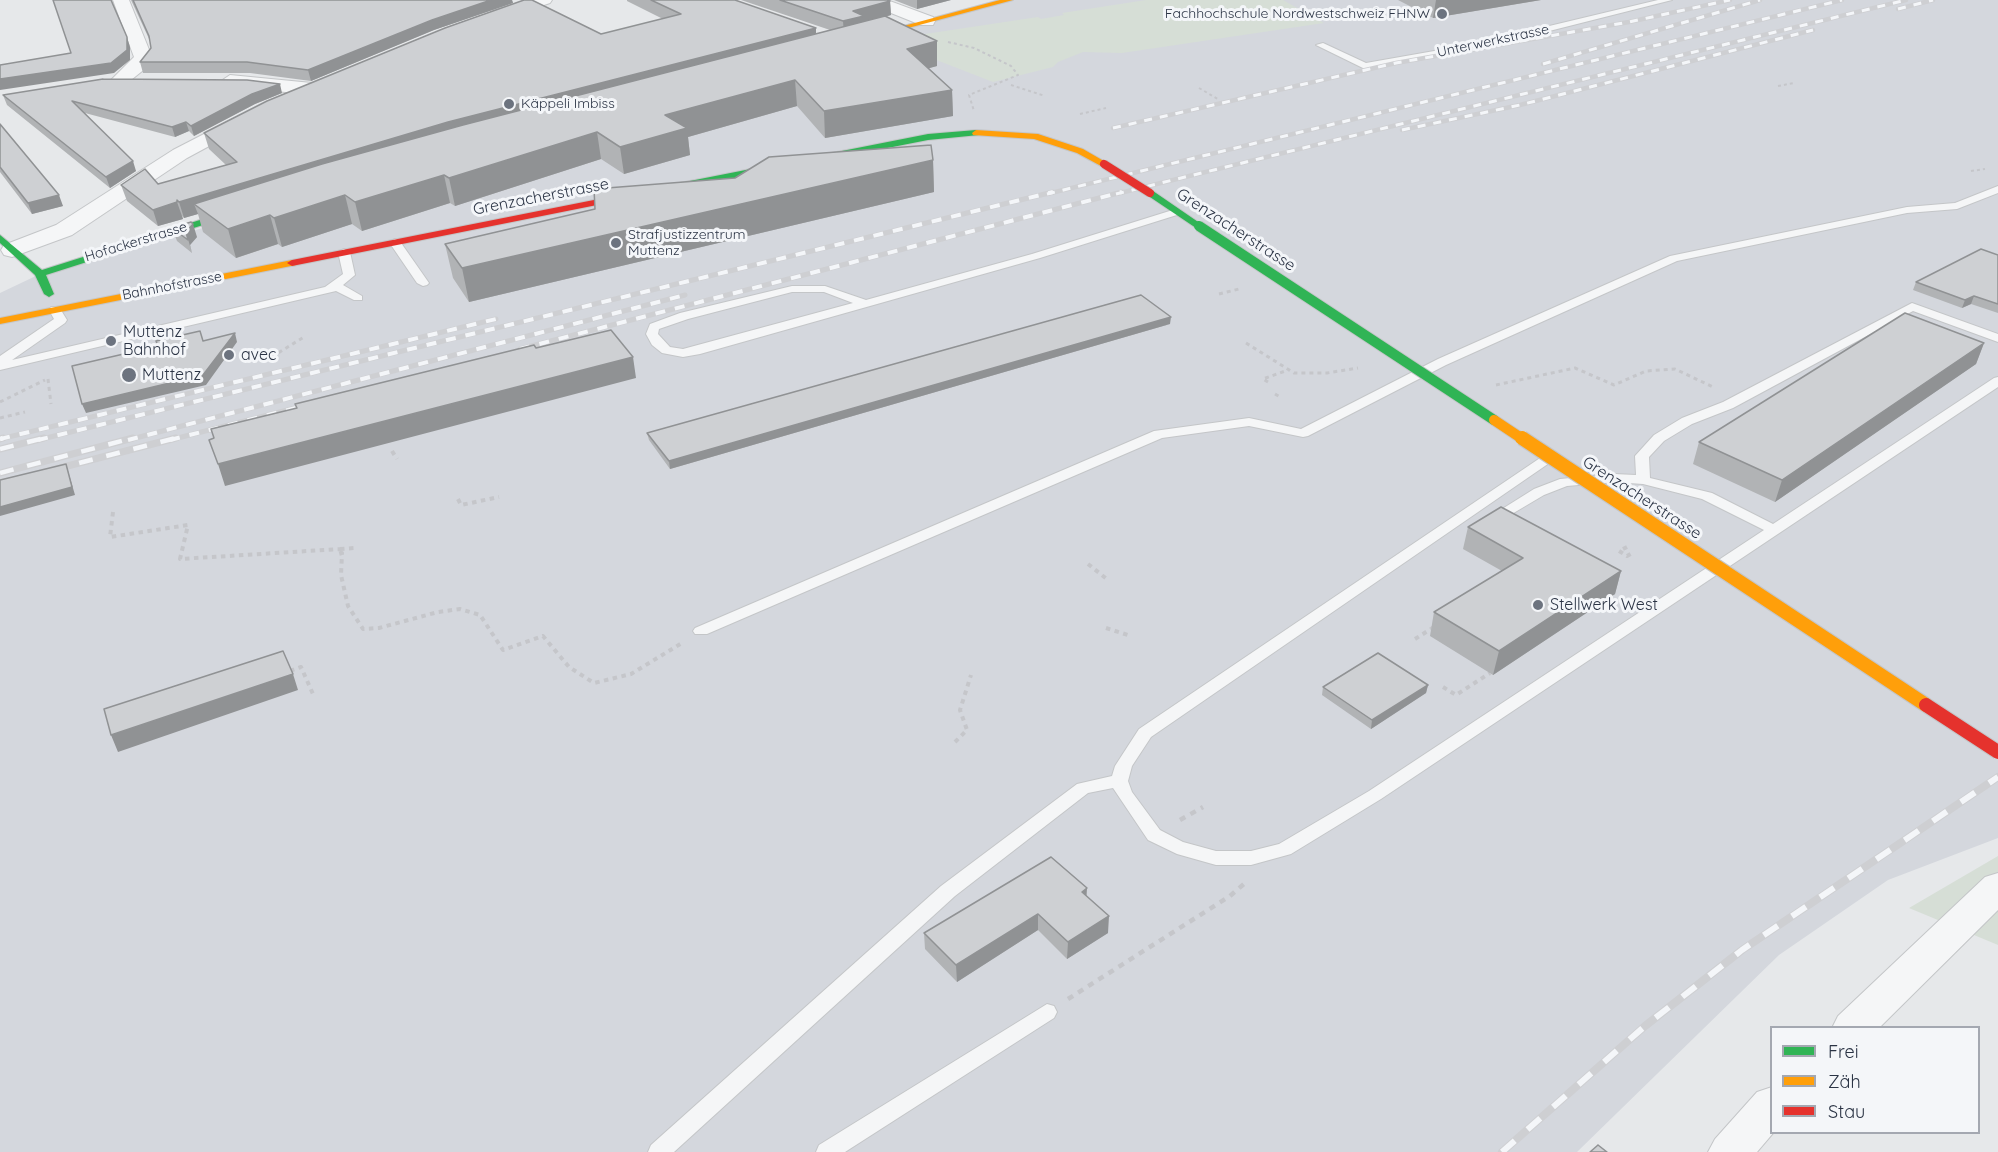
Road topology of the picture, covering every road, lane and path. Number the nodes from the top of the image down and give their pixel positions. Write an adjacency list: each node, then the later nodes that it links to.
1 (121, 0): 11 (street)
2 (544, 0): 6 (street)
3 (872, 0): 7 (street)
4 (1009, 0): 7 (street)
5 (1668, 0): 10 (lane, Unterwerkstrasse)
6 (481, 21)
7 (927, 21): 8 (street)
8 (852, 40)
9 (938, 40): 21 (path)
10 (1320, 45)
11 (120, 80): 12 (street); 15 (street)
12 (154, 80)
13 (210, 80): 19 (street)
14 (333, 80): 19 (street)
15 (98, 81)
16 (1794, 82): 18 (path)
17 (1011, 85): 22 (path)
18 (1778, 86)
19 (312, 88): 24 (street)
20 (1199, 88): 23 (path)
21 (969, 95)
22 (1045, 96)
23 (1218, 99)
24 (273, 106)
25 (1106, 108): 26 (path)
26 (1080, 114)
27 (254, 115): 32 (street)
28 (1998, 189): 74 (lane)
29 (253, 206): 34 (street, Hofackerstrasse)
30 (1176, 212): 31 (street, Grenzacherstrasse, bridge); 38 (lane); 60 (street, Grenzacherstrasse, bridge)
31 (395, 242): 33 (street, Grenzacherstrasse); 35 (lane)
32 (6, 244): 34 (street)
33 (344, 252): 36 (lane); 39 (street, Bahnhofstrasse)
34 (40, 274): 39 (street)
35 (423, 283)
36 (336, 286): 37 (lane); 47 (lane)
37 (358, 298)
38 (866, 304): 38 (lane)
39 (55, 310): 40 (street, Bahnhofstrasse); 46 (lane)
40 (0, 321)
41 (304, 337): 45 (path)
42 (1998, 338): 55 (lane)
43 (1246, 343): 44 (path)
44 (1261, 353)
45 (266, 361)
46 (0, 362)
47 (0, 366)
48 (1575, 368): 55 (path)
49 (1289, 370): 52 (path)
50 (47, 379): 56 (path)
51 (1998, 381): 67 (lane)
52 (1268, 382)
53 (1275, 394): 54 (path)
54 (1280, 397)
55 (1741, 398): 62 (lane)
56 (0, 402)
57 (25, 412): 58 (path)
58 (0, 418)
59 (392, 451): 61 (path)
60 (1551, 458): 83 (street, Grenzacherstrasse, bridge); 84 (lane)
61 (397, 459)
62 (1643, 480): 66 (lane); 67 (lane)
63 (499, 497): 64 (path)
64 (458, 499)
65 (113, 512): 69 (path)
66 (1478, 528)
67 (1773, 529): 85 (lane)
68 (355, 548): 69 (path)
69 (340, 549): 74 (path)
70 (1088, 564): 71 (path)
71 (1108, 580)
72 (1106, 628): 75 (path)
73 (1441, 629): 76 (path)
74 (701, 631)
75 (1131, 636)
76 (1414, 639)
77 (290, 671): 81 (path)
78 (1490, 673): 80 (path)
79 (971, 675): 82 (path)
80 (1443, 687)
81 (314, 694)
82 (955, 742)
83 (1998, 752)
84 (1119, 781): 85 (lane); 90 (lane)
85 (1285, 849): 87 (path)
86 (1998, 887): 88 (street)
87 (1047, 1012): 91 (lane)
88 (1854, 1026)
89 (1770, 1107): 92 (street)
90 (659, 1152)
91 (827, 1152)
92 (1730, 1152)

